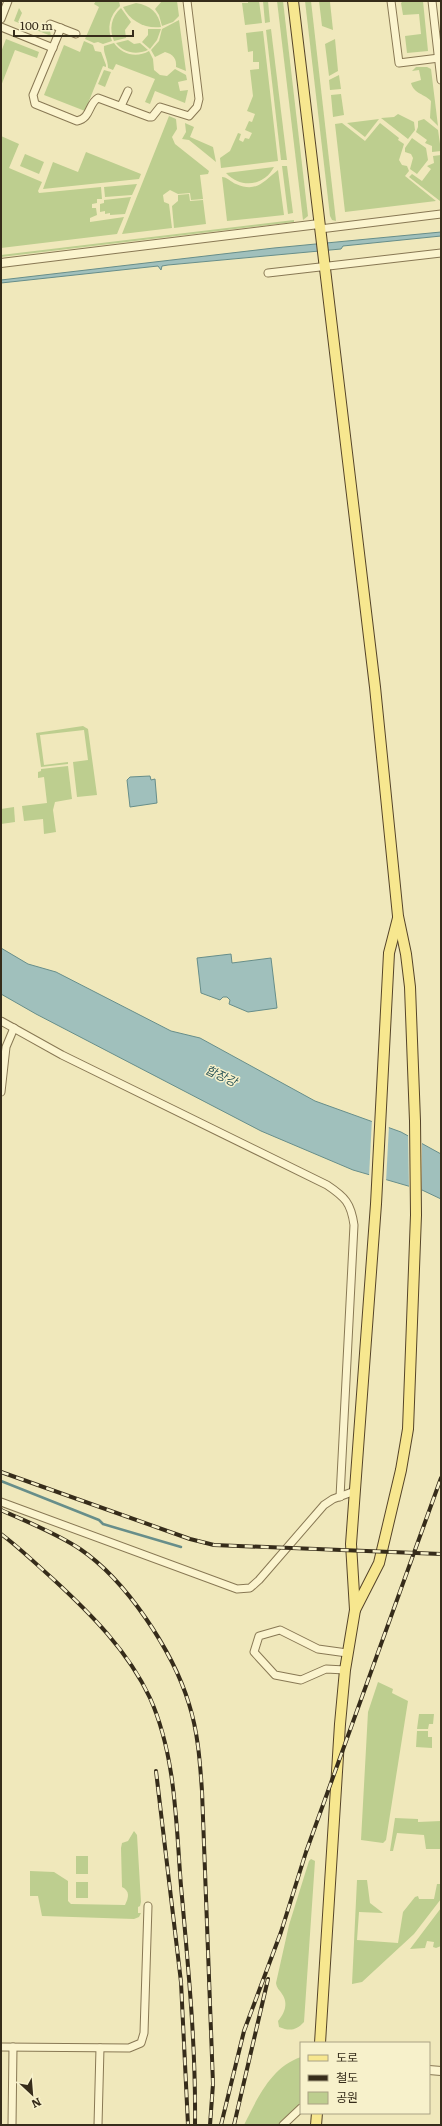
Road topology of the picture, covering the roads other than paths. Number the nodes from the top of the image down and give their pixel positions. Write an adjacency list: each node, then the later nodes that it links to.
1 (8, 1): 6 (street)
2 (187, 1): 15 (street)
3 (293, 1): 17 (main road)
4 (391, 1): 12 (street)
5 (432, 1): 12 (street)
6 (1, 19)
7 (50, 24): 9 (street)
8 (1, 27): 11 (street)
9 (62, 28): 10 (street); 11 (street)
10 (76, 34)
11 (53, 48): 15 (street)
12 (438, 58): 13 (street)
13 (441, 80)
14 (128, 91): 15 (street)
15 (121, 106)
16 (441, 214): 17 (street)
17 (319, 227): 19 (street); 20 (main road)
18 (441, 253): 20 (street)
19 (1, 262)
20 (326, 267): 21 (street); 22 (main road)
21 (268, 273)
22 (398, 916): 26 (main road); 29 (main road)
23 (1, 1021): 24 (street)
24 (14, 1028): 25 (street); 27 (street)
25 (1, 1092)
26 (355, 1491): 27 (street); 29 (main road)
27 (340, 1497): 28 (street)
28 (1, 1502)
29 (355, 1610): 30 (main road)
30 (347, 1653): 31 (main road); 31 (street)
31 (345, 1670): 33 (main road)
32 (148, 1906): 36 (street)
33 (320, 2042)
34 (1, 2047): 35 (street)
35 (13, 2047): 36 (street); 41 (street)
36 (100, 2048): 42 (street)
37 (430, 2070): 38 (street)
38 (441, 2071)
39 (300, 2109): 43 (street)
40 (317, 2114): 44 (main road)
41 (12, 2125)
42 (98, 2125)
43 (283, 2125)
44 (316, 2125)

